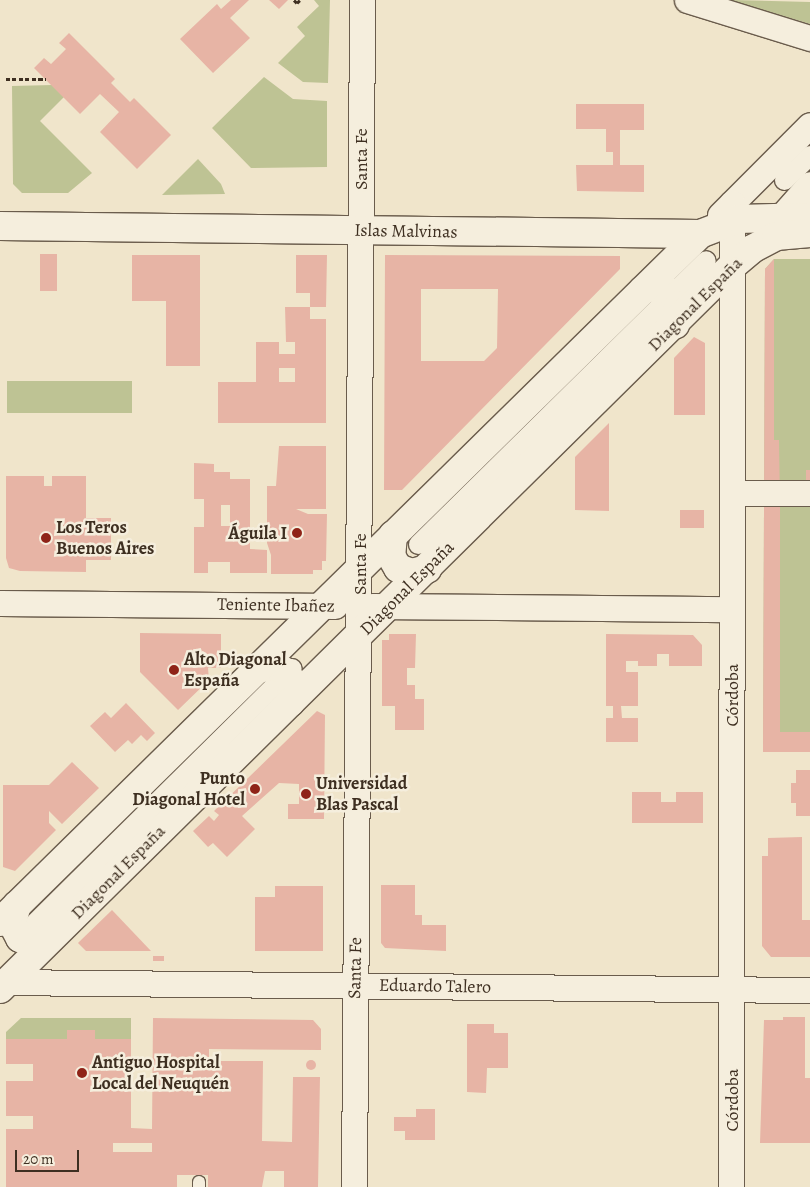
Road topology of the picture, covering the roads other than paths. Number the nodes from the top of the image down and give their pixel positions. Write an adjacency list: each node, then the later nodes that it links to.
1 (362, 0): 12 (street, Santa Fe)
2 (687, 0): 3 (street)
3 (808, 38)
4 (810, 125): 8 (street)
5 (810, 155): 6 (street)
6 (784, 180)
7 (810, 184): 10 (street, Diagonal España)
8 (732, 212): 10 (main road, Islas Malvinas); 14 (main road, Islas Malvinas); 15 (street, Córdoba)
9 (810, 217): 10 (main road, Islas Malvinas)
10 (780, 218): 15 (street, Diagonal España)
11 (0, 226): 12 (main road, Islas Malvinas)
12 (361, 230): 14 (main road, Islas Malvinas); 22 (street, Santa Fe)
13 (810, 233): 15 (main road)
14 (700, 234): 16 (main road, Diagonal España)
15 (730, 258): 17 (street); 18 (main road, Diagonal España); 19 (street, Córdoba)
16 (642, 290): 17 (main road); 21 (main road, Diagonal España)
17 (672, 293): 18 (main road); 21 (street)
18 (675, 325): 21 (main road, Diagonal España)
19 (732, 493): 20 (street); 27 (street, Córdoba)
20 (810, 493)
21 (413, 549): 22 (main road, Diagonal España); 26 (main road, Diagonal España)
22 (360, 568): 24 (main road, Diagonal España); 25 (street, Santa Fe)
23 (0, 603): 24 (street, Teniente Ibañez)
24 (321, 606): 25 (street, Teniente Ibañez); 29 (main road, Diagonal España)
25 (360, 606): 26 (street, Teniente Ibañez); 28 (street, Santa Fe)
26 (389, 606): 27 (street, Teniente Ibañez); 28 (main road, Diagonal España)
27 (732, 609): 35 (street, Córdoba)
28 (359, 635): 31 (main road, Diagonal España); 34 (street, Santa Fe)
29 (257, 669): 30 (main road); 32 (main road, Diagonal España)
30 (289, 671): 31 (main road); 32 (street)
31 (290, 704): 32 (main road, Diagonal España)
32 (26, 922): 33 (main road, Diagonal España)
33 (2, 984): 34 (street, Eduardo Talero)
34 (355, 985): 35 (street, Eduardo Talero); 37 (street, Santa Fe)
35 (733, 989): 36 (street, Eduardo Talero); 38 (street, Córdoba)
36 (810, 990)
37 (354, 1187)
38 (731, 1187)

